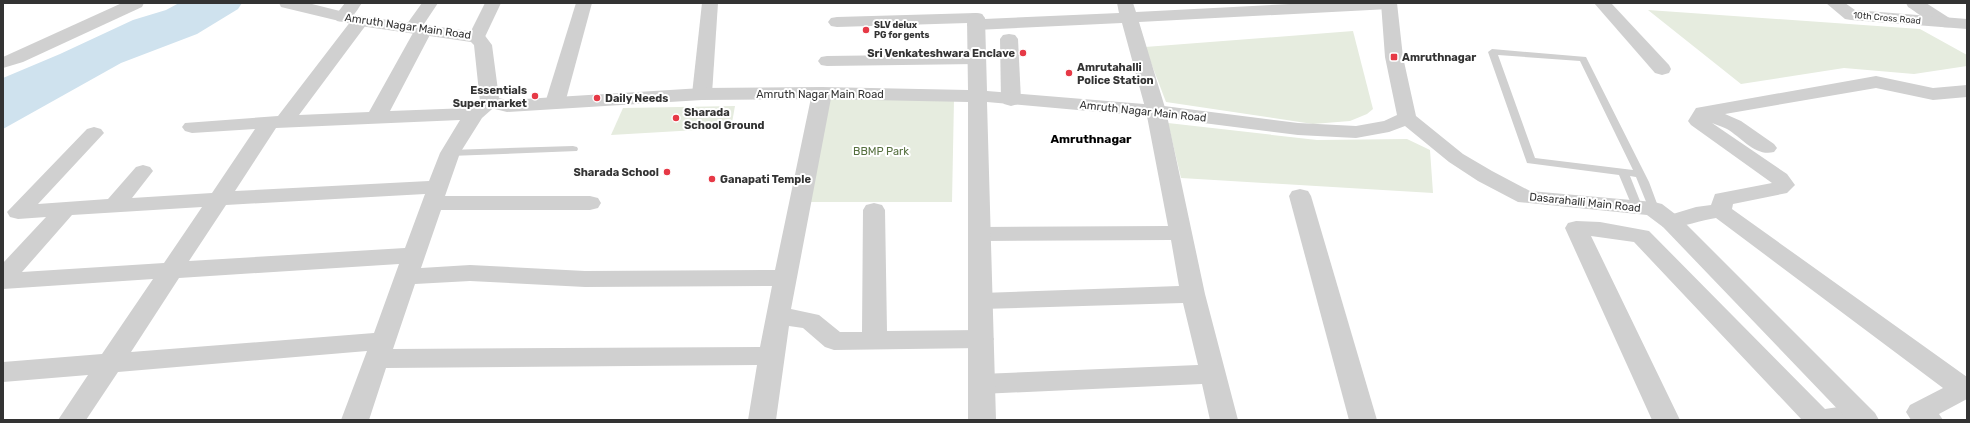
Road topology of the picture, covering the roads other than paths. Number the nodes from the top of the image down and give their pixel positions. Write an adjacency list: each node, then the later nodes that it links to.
1 (136, 3): 23 (street)
2 (292, 3): 13 (street, Amruth Nagar Main Road)
3 (354, 3): 13 (street)
4 (430, 3): 18 (street)
5 (493, 3): 19 (street)
6 (584, 3): 30 (street)
7 (710, 3): 27 (street)
8 (1389, 3): 12 (street); 35 (street)
9 (1602, 3): 24 (street)
10 (1834, 3): 16 (street, 10th Cross Road)
11 (1914, 3): 16 (street)
12 (1127, 10): 15 (street); 32 (street)
13 (351, 19): 18 (street, Amruth Nagar Main Road); 36 (street)
14 (837, 22): 15 (street)
15 (976, 22): 21 (street)
16 (1944, 23): 17 (street, 10th Cross Road)
17 (1967, 24)
18 (419, 29): 19 (street, Amruth Nagar Main Road); 34 (street)
19 (477, 37): 31 (street, Amruth Nagar Main Road)
20 (1008, 39): 29 (street)
21 (977, 59): 22 (street); 28 (street)
22 (827, 61)
23 (3, 63)
24 (1662, 69)
25 (1967, 91): 33 (street)
26 (822, 93): 27 (street, Amruth Nagar Main Road); 28 (street, Amruth Nagar Main Road); 60 (street)
27 (702, 94): 30 (street, Amruth Nagar Main Road)
28 (978, 96): 29 (street, Amruth Nagar Main Road); 56 (street)
29 (1011, 100): 32 (street, Amruth Nagar Main Road)
30 (555, 103): 31 (street, Amruth Nagar Main Road)
31 (482, 108): 34 (street); 41 (street)
32 (1156, 111): 35 (street, Amruth Nagar Main Road); 55 (street)
33 (1703, 112): 39 (street); 52 (street)
34 (377, 116): 36 (street)
35 (1407, 118): 53 (street, Dasarahalli Main Road)
36 (277, 121): 37 (street); 47 (street)
37 (192, 127)
38 (94, 133): 54 (street)
39 (1767, 148)
40 (573, 149): 41 (lane)
41 (450, 153): 45 (street)
42 (143, 171): 49 (street)
43 (1623, 172): 44 (lane); 44 (lane); 53 (lane)
44 (1640, 174): 53 (lane)
45 (435, 195): 47 (street); 48 (street); 57 (street)
46 (1300, 196): 79 (street)
47 (218, 199): 49 (street); 58 (street)
48 (590, 203)
49 (114, 206): 50 (street)
50 (66, 209): 54 (street); 61 (street)
51 (874, 210): 66 (street)
52 (1720, 211): 53 (street); 82 (street)
53 (1654, 212): 73 (street)
54 (10, 213)
55 (1182, 233): 56 (street); 62 (street)
56 (980, 234): 63 (street)
57 (414, 255): 58 (street); 59 (street)
58 (171, 271): 61 (street); 69 (street)
59 (406, 277): 60 (street); 67 (street)
60 (785, 278): 64 (street)
61 (3, 279)
62 (1194, 294): 63 (street); 71 (street)
63 (981, 300): 65 (street)
64 (778, 314): 66 (street); 68 (street)
65 (981, 339): 66 (street); 72 (street)
66 (875, 340)
67 (380, 350): 68 (street); 69 (street); 75 (street)
68 (770, 356): 76 (street)
69 (109, 363): 70 (street); 74 (street)
70 (3, 372)
71 (1213, 374): 72 (street); 78 (street)
72 (981, 384): 77 (street)
73 (1862, 417): 81 (street)
74 (72, 420)
75 (355, 420)
76 (762, 420)
77 (982, 420)
78 (1224, 420)
79 (1363, 420)
80 (1666, 420): 81 (street)
81 (1819, 420)
82 (1929, 420)

